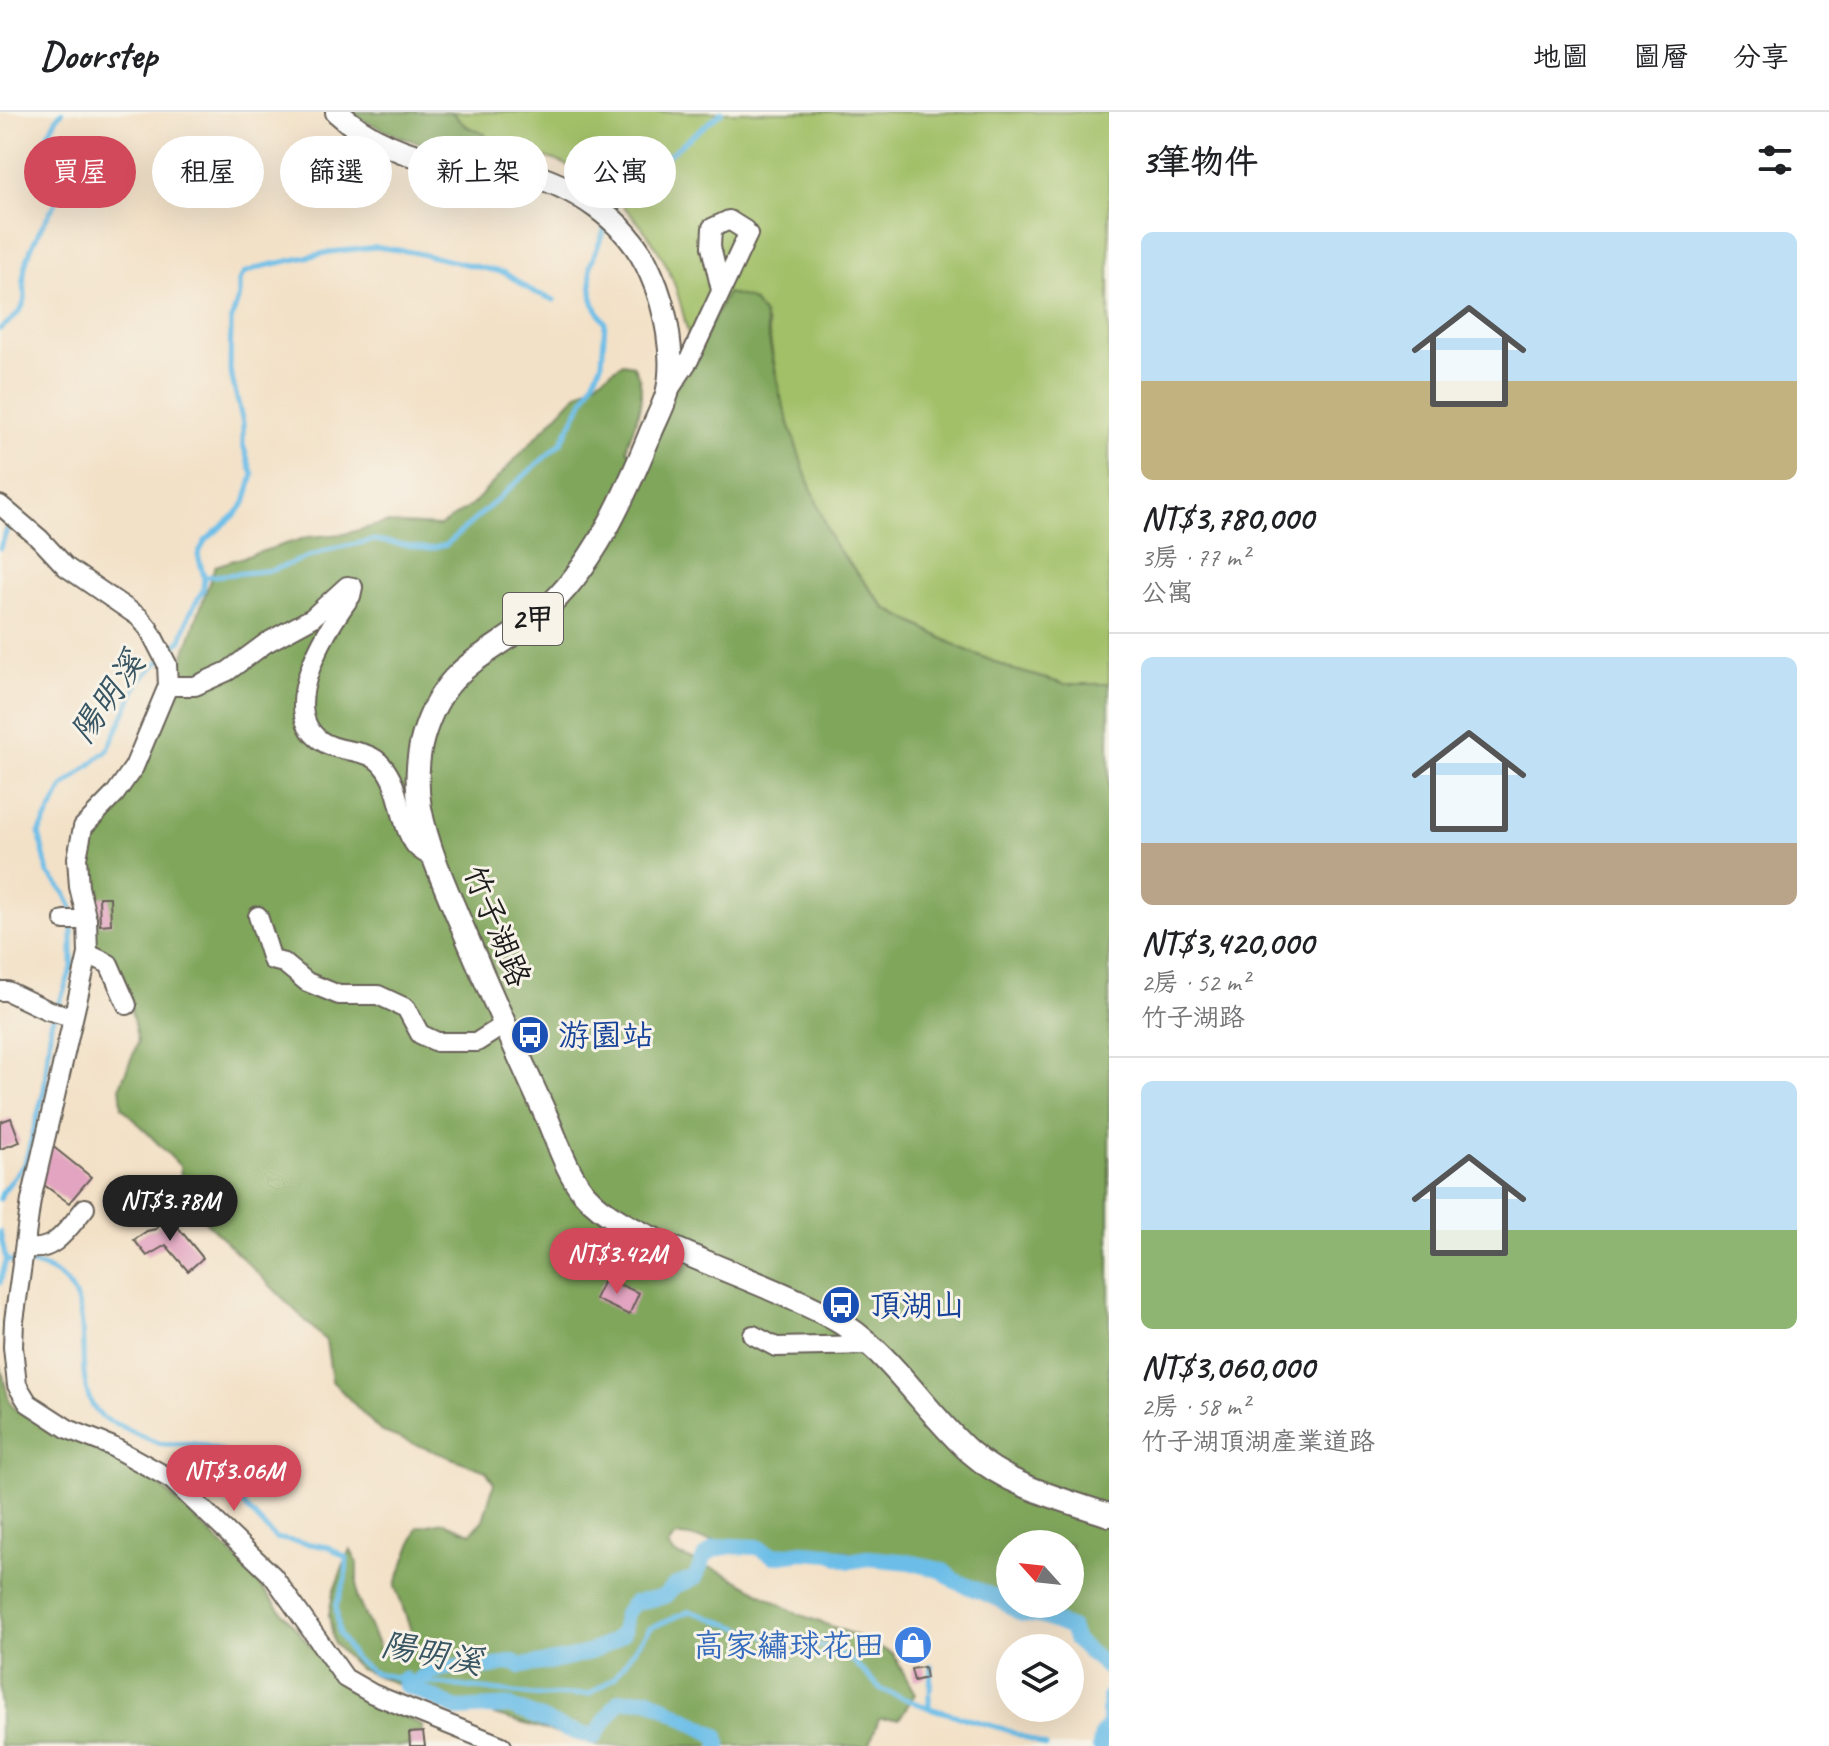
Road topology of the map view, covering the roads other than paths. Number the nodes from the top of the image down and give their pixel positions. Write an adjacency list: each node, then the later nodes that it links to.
1 (337, 112): 3 (main road, 竹子湖路 / 2甲)
2 (721, 290): 3 (street)
3 (667, 392): 6 (main road, 竹子湖路 / 2甲)
4 (0, 505): 5 (street)
5 (168, 686): 6 (street); 9 (street)
6 (435, 859): 14 (main road, 竹子湖路 / 2甲)
7 (258, 916): 14 (street)
8 (64, 920): 9 (street)
9 (87, 920): 10 (street)
10 (88, 954): 12 (street); 13 (street)
11 (0, 991): 13 (street)
12 (127, 1005)
13 (61, 1014): 16 (street)
14 (504, 1025): 18 (main road, 竹子湖路 / 2甲)
15 (85, 1208): 16 (street)
16 (23, 1258): 20 (street)
17 (753, 1335): 18 (street)
18 (871, 1345): 19 (main road, 竹子湖路 / 2甲)
19 (1109, 1515)
20 (491, 1745)

